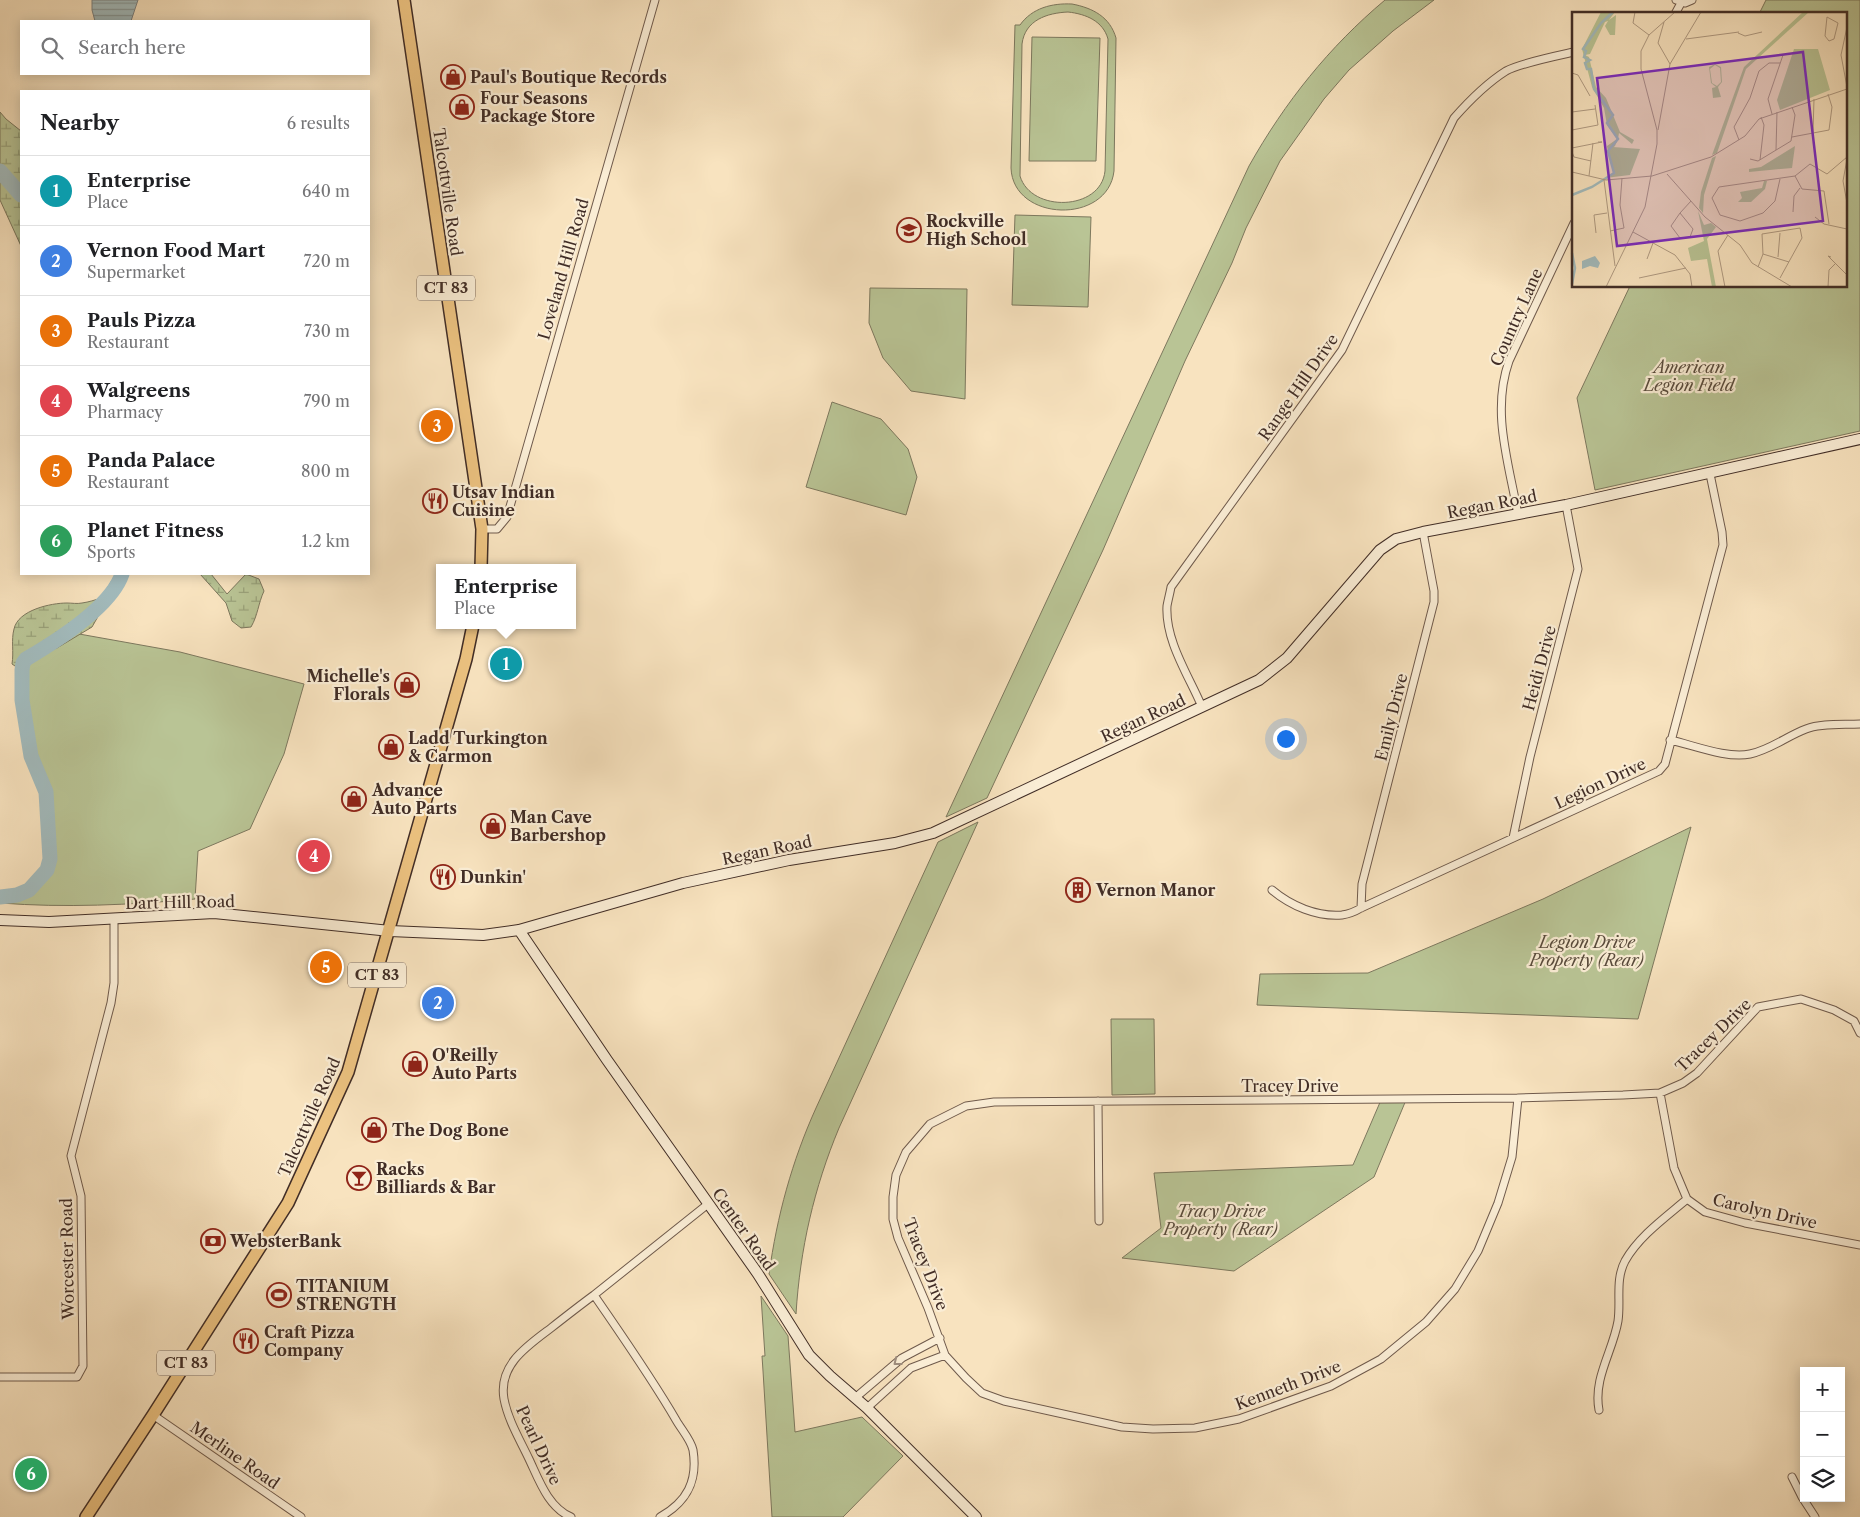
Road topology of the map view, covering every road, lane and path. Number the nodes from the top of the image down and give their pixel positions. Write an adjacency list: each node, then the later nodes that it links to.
1 (404, 0): 11 (main road, Talcottville Road / CT 83)
2 (655, 0): 11 (street, Loveland Hill Road)
3 (1692, 0): 4 (street)
4 (1678, 1)
5 (1572, 52): 15 (street, Range Hill Drive)
6 (1572, 227): 10 (street, Country Lane)
7 (1860, 439): 8 (street, Regan Road)
8 (1710, 474): 9 (street, Regan Road); 17 (street, Legion Drive)
9 (1566, 505): 10 (street, Regan Road); 18 (street, Heidi Drive)
10 (1518, 515): 12 (street, Regan Road)
11 (482, 529): 13 (main road, Talcottville Road / CT 83)
12 (1423, 532): 15 (street, Regan Road); 20 (street, Emily Drive)
13 (481, 564)
14 (472, 629): 24 (main road, Talcottville Road / CT 83)
15 (1202, 707): 23 (street, Regan Road)
16 (1860, 724): 17 (street)
17 (1670, 740): 18 (street, Legion Drive)
18 (1513, 838): 20 (street, Legion Drive)
19 (1272, 890): 20 (street, Legion Drive)
20 (1362, 908)
21 (114, 918): 22 (street, Dart Hill Road); 24 (street, Dart Hill Road); 36 (street, Worcester Road)
22 (0, 920)
23 (519, 930): 24 (street, Regan Road); 30 (street, Center Road)
24 (390, 931): 40 (main road, Talcottville Road / CT 83)
25 (1860, 1033): 26 (street, Tracey Drive)
26 (1660, 1093): 27 (street, Tracey Drive); 29 (street)
27 (1518, 1098): 28 (street, Tracey Drive); 35 (street, Kenneth Drive)
28 (1098, 1101): 31 (street); 34 (street, Tracey Drive)
29 (1687, 1199): 32 (street, Carolyn Drive); 39 (street)
30 (708, 1204): 33 (street, Pearl Drive); 37 (street, Center Road)
31 (1099, 1221)
32 (1860, 1245)
33 (594, 1295): 44 (street, Pearl Drive); 45 (street)
34 (940, 1338): 35 (street, Tracey Drive); 37 (street, one-way to 37)
35 (945, 1355): 38 (street)
36 (0, 1377)
37 (855, 1398): 38 (street, Center Road)
38 (866, 1408): 46 (street, Center Road)
39 (1599, 1410)
40 (153, 1415): 42 (main road, Talcottville Road / CT 83); 43 (street, Merline Road)
41 (1792, 1477): 47 (street)
42 (86, 1517)
43 (301, 1517)
44 (570, 1517)
45 (660, 1517)
46 (976, 1517)
47 (1815, 1517)

